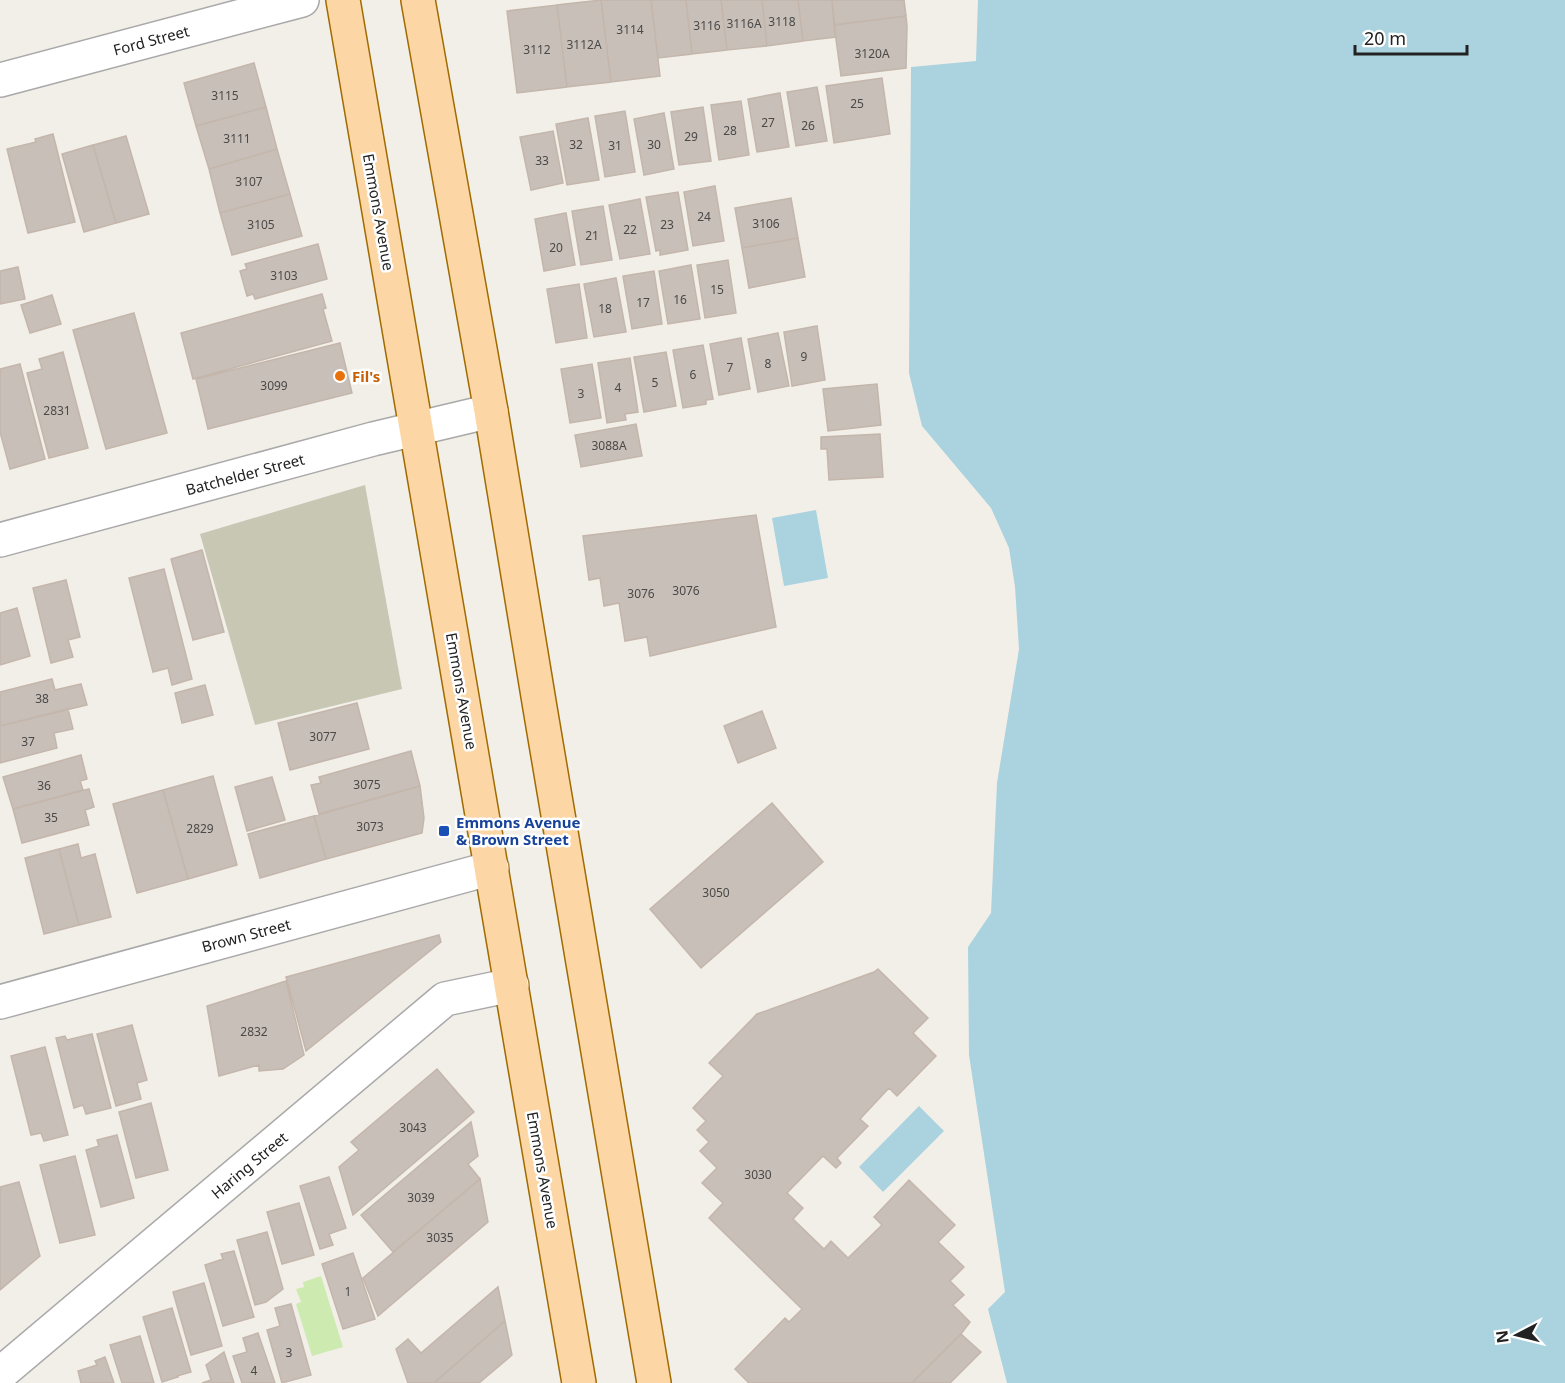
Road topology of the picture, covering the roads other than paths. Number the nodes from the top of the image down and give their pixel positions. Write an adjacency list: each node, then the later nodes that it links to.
1 (302, 0): 4 (street, Ford Street)
2 (343, 0): 6 (main road, Emmons Avenue)
3 (418, 0): 5 (main road)
4 (0, 80)
5 (491, 411): 6 (street, Batchelder Street); 13 (main road)
6 (416, 428): 7 (street, Batchelder Street); 8 (main road, Emmons Avenue)
7 (0, 540)
8 (492, 868): 9 (main road, Emmons Avenue); 10 (street, Brown Street)
9 (512, 985): 11 (street, Haring Street); 12 (main road, Emmons Avenue)
10 (0, 1002)
11 (0, 1374)
12 (579, 1383)
13 (654, 1383)

